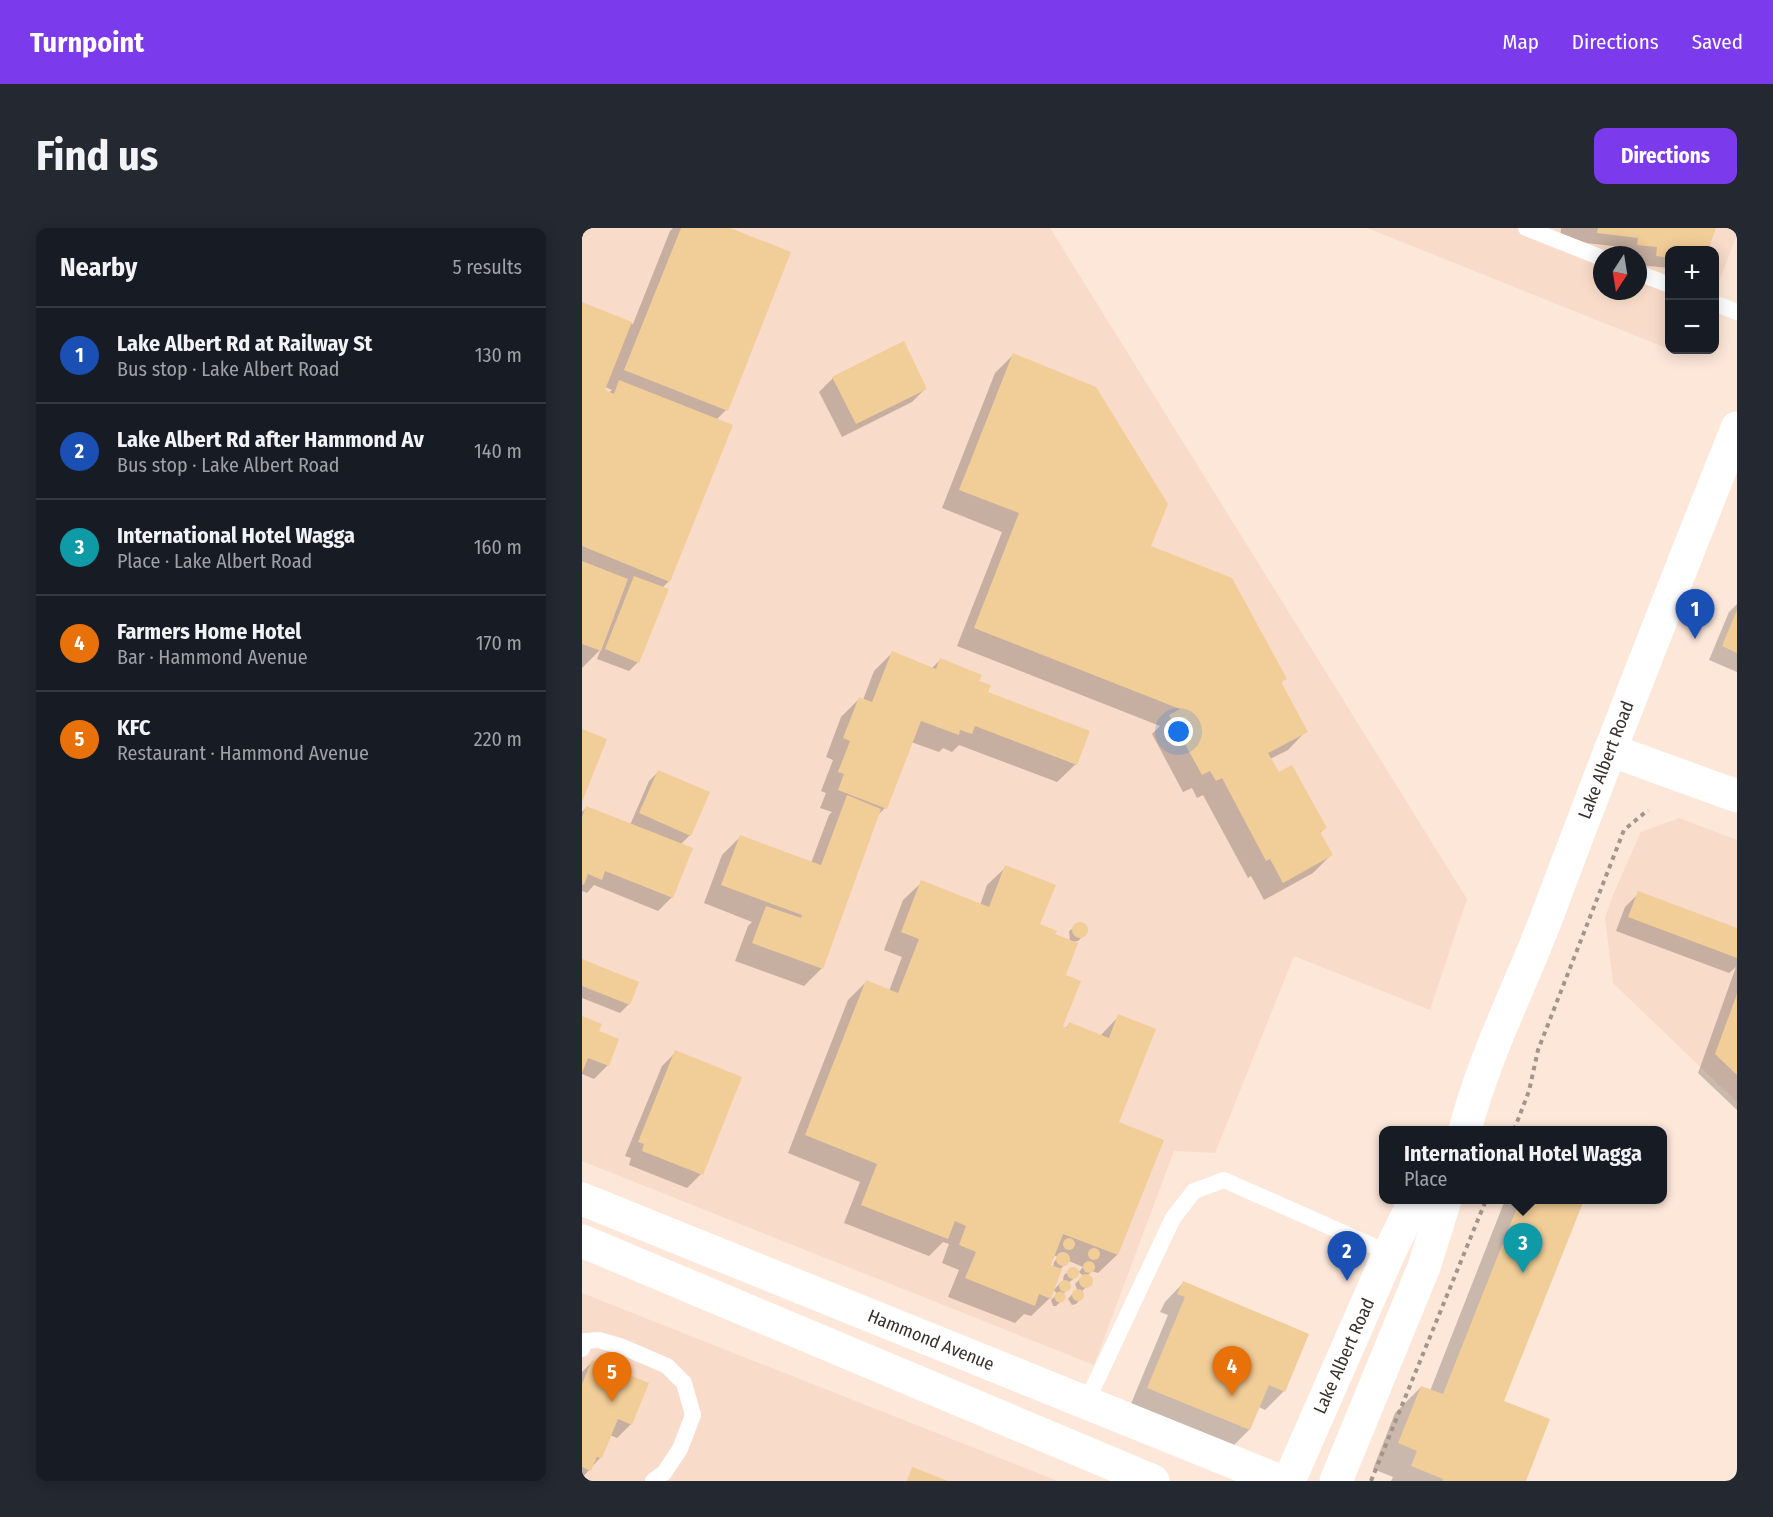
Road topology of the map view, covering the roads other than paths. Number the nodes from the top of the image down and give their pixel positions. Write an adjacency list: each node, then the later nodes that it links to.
1 (1526, 228): 2 (lane)
2 (1593, 254)
3 (1647, 276): 4 (lane)
4 (1665, 283)
5 (1719, 305): 6 (lane)
6 (1737, 312)
7 (1737, 428): 8 (main road, Lake Albert Road)
8 (1610, 750): 9 (main road); 10 (main road, Lake Albert Road)
9 (1737, 796)
10 (1475, 1092): 11 (main road, Lake Albert Road); 12 (main road, Lake Albert Road)
11 (1455, 1126)
12 (1466, 1126)
13 (582, 1199): 19 (main road, Hammond Avenue)
14 (1413, 1204): 17 (main road, Lake Albert Road)
15 (1444, 1204): 24 (main road)
16 (582, 1241): 21 (main road)
17 (1389, 1253): 19 (lane); 23 (main road, Lake Albert Road)
18 (582, 1349): 20 (lane)
19 (1086, 1403): 22 (main road, Hammond Avenue)
20 (653, 1481)
21 (1153, 1481)
22 (1280, 1481)
23 (1289, 1481)
24 (1335, 1481)

